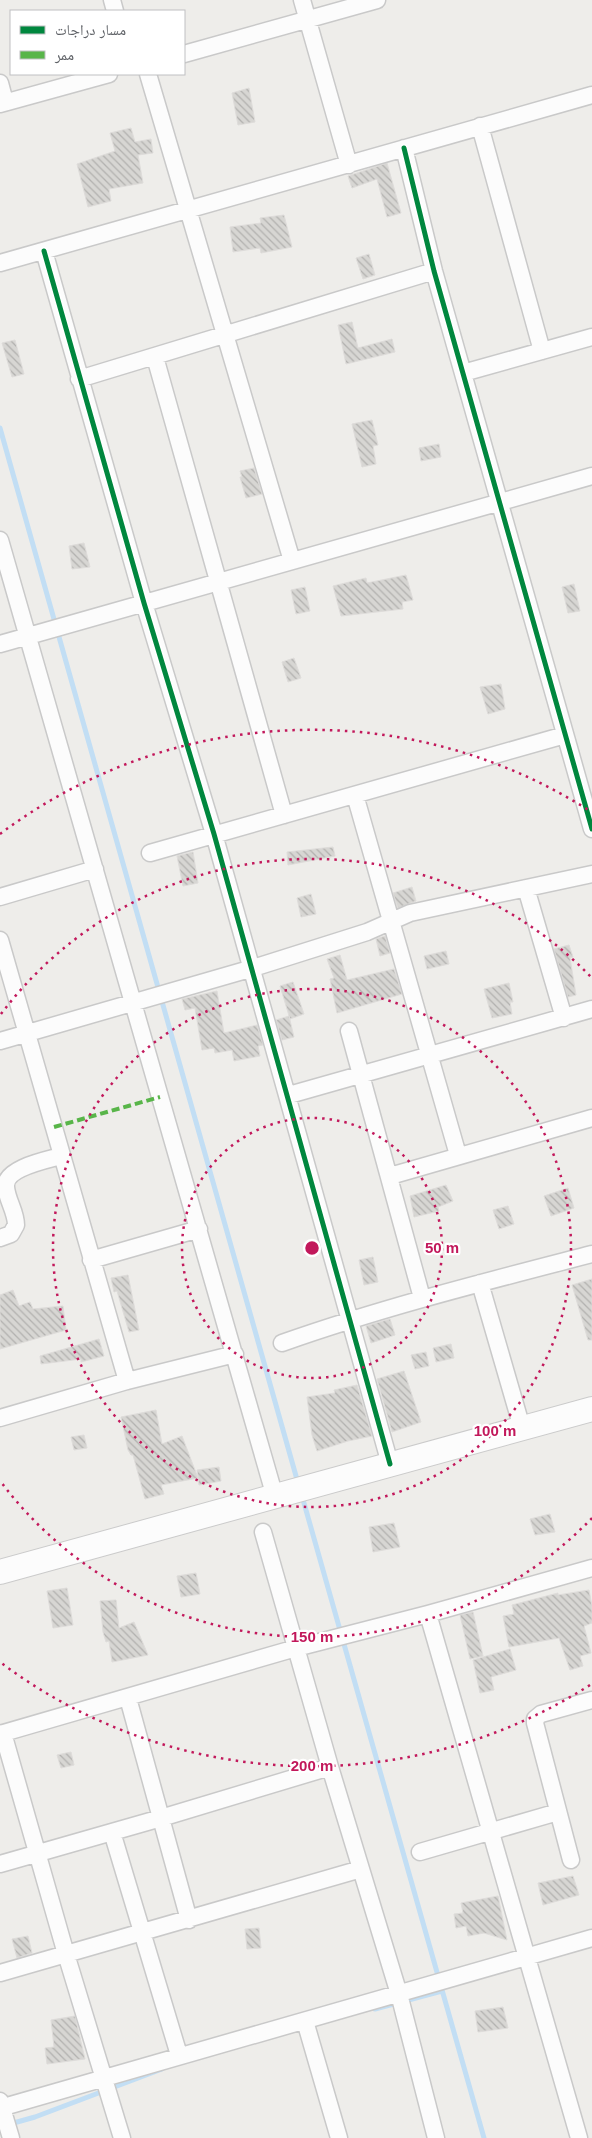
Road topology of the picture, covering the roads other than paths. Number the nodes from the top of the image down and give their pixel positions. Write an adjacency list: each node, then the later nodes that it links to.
1 (302, 0): 3 (street)
2 (377, 0): 3 (street)
3 (308, 20): 4 (street); 12 (street)
4 (185, 54)
5 (105, 75): 9 (street)
6 (148, 75): 13 (street)
7 (0, 83): 9 (street)
8 (592, 95): 10 (street)
9 (3, 103)
10 (480, 126): 11 (street); 19 (street)
11 (404, 148): 12 (street); 16 (street)
12 (349, 165): 13 (street)
13 (189, 210): 14 (street); 17 (street)
14 (44, 251): 15 (street); 22 (street)
15 (0, 264)
16 (434, 271): 17 (street); 21 (street)
17 (225, 335): 20 (street); 26 (street)
18 (592, 337): 19 (street)
19 (542, 351): 21 (street)
20 (154, 357): 22 (street); 27 (street)
21 (464, 373): 24 (street)
22 (79, 379): 28 (street)
23 (592, 476): 24 (street)
24 (500, 502): 26 (street); 31 (street)
25 (0, 540): 29 (street)
26 (292, 561): 27 (street)
27 (218, 582): 28 (street); 33 (street)
28 (144, 603): 29 (street); 35 (street)
29 (28, 636): 30 (street); 37 (street)
30 (0, 644)
31 (565, 735): 32 (street); 34 (street)
32 (356, 795): 33 (street); 41 (street)
33 (284, 815): 35 (street)
34 (592, 828)
35 (214, 834): 36 (street); 43 (street)
36 (150, 853)
37 (95, 869): 40 (street); 44 (street)
38 (592, 874): 39 (street)
39 (526, 888): 41 (street); 46 (street)
40 (0, 897)
41 (392, 920): 43 (street); 50 (street)
42 (0, 940): 48 (street)
43 (253, 968): 44 (street); 52 (street)
44 (133, 1004): 48 (street); 57 (street)
45 (592, 1009): 46 (street)
46 (564, 1018): 50 (street)
47 (349, 1031): 51 (street)
48 (27, 1033): 49 (street); 55 (street)
49 (0, 1041)
50 (430, 1056): 51 (street); 54 (street)
51 (361, 1076): 52 (street); 56 (street)
52 (288, 1095): 63 (street)
53 (592, 1118): 54 (street)
54 (458, 1155): 56 (street)
55 (61, 1156): 58 (street); 60 (street)
56 (390, 1176): 62 (street)
57 (198, 1229): 60 (street); 65 (street)
58 (0, 1238)
59 (592, 1254): 61 (street)
60 (91, 1260): 66 (street)
61 (480, 1283): 62 (street); 69 (street)
62 (422, 1298): 63 (street)
63 (350, 1319): 64 (street); 70 (street)
64 (282, 1343)
65 (235, 1354): 66 (street); 71 (street)
66 (127, 1381): 68 (street)
67 (592, 1408): 69 (main road)
68 (0, 1418)
69 (522, 1428): 70 (main road)
70 (390, 1464): 71 (main road)
71 (283, 1495): 74 (main road)
72 (263, 1532): 76 (street)
73 (592, 1568): 75 (street)
74 (0, 1572)
75 (428, 1614): 76 (street); 83 (street)
76 (296, 1648): 77 (street); 80 (street)
77 (128, 1698): 79 (street); 82 (street)
78 (591, 1705): 81 (street)
79 (1, 1734): 86 (street)
80 (330, 1767): 82 (street); 89 (street)
81 (558, 1812): 83 (street); 87 (street)
82 (161, 1818): 84 (street); 90 (street)
83 (491, 1831): 85 (street); 94 (street)
84 (112, 1832): 86 (street); 91 (street)
85 (420, 1852)
86 (37, 1854): 88 (street); 93 (street)
87 (570, 1860)
88 (0, 1864)
89 (361, 1869): 90 (street); 96 (street)
90 (189, 1920): 91 (street)
91 (141, 1933): 93 (street); 98 (street)
92 (592, 1938): 94 (street)
93 (66, 1954): 95 (street); 99 (street)
94 (525, 1957): 96 (street); 101 (street)
95 (0, 1973)
96 (399, 1994): 97 (street); 105 (street)
97 (305, 2021): 98 (street); 104 (street)
98 (179, 2055): 99 (street)
99 (103, 2078): 100 (street); 103 (street)
100 (1, 2106): 102 (street)
101 (583, 2136)
102 (11, 2138)
103 (122, 2138)
104 (339, 2138)
105 (436, 2138)

